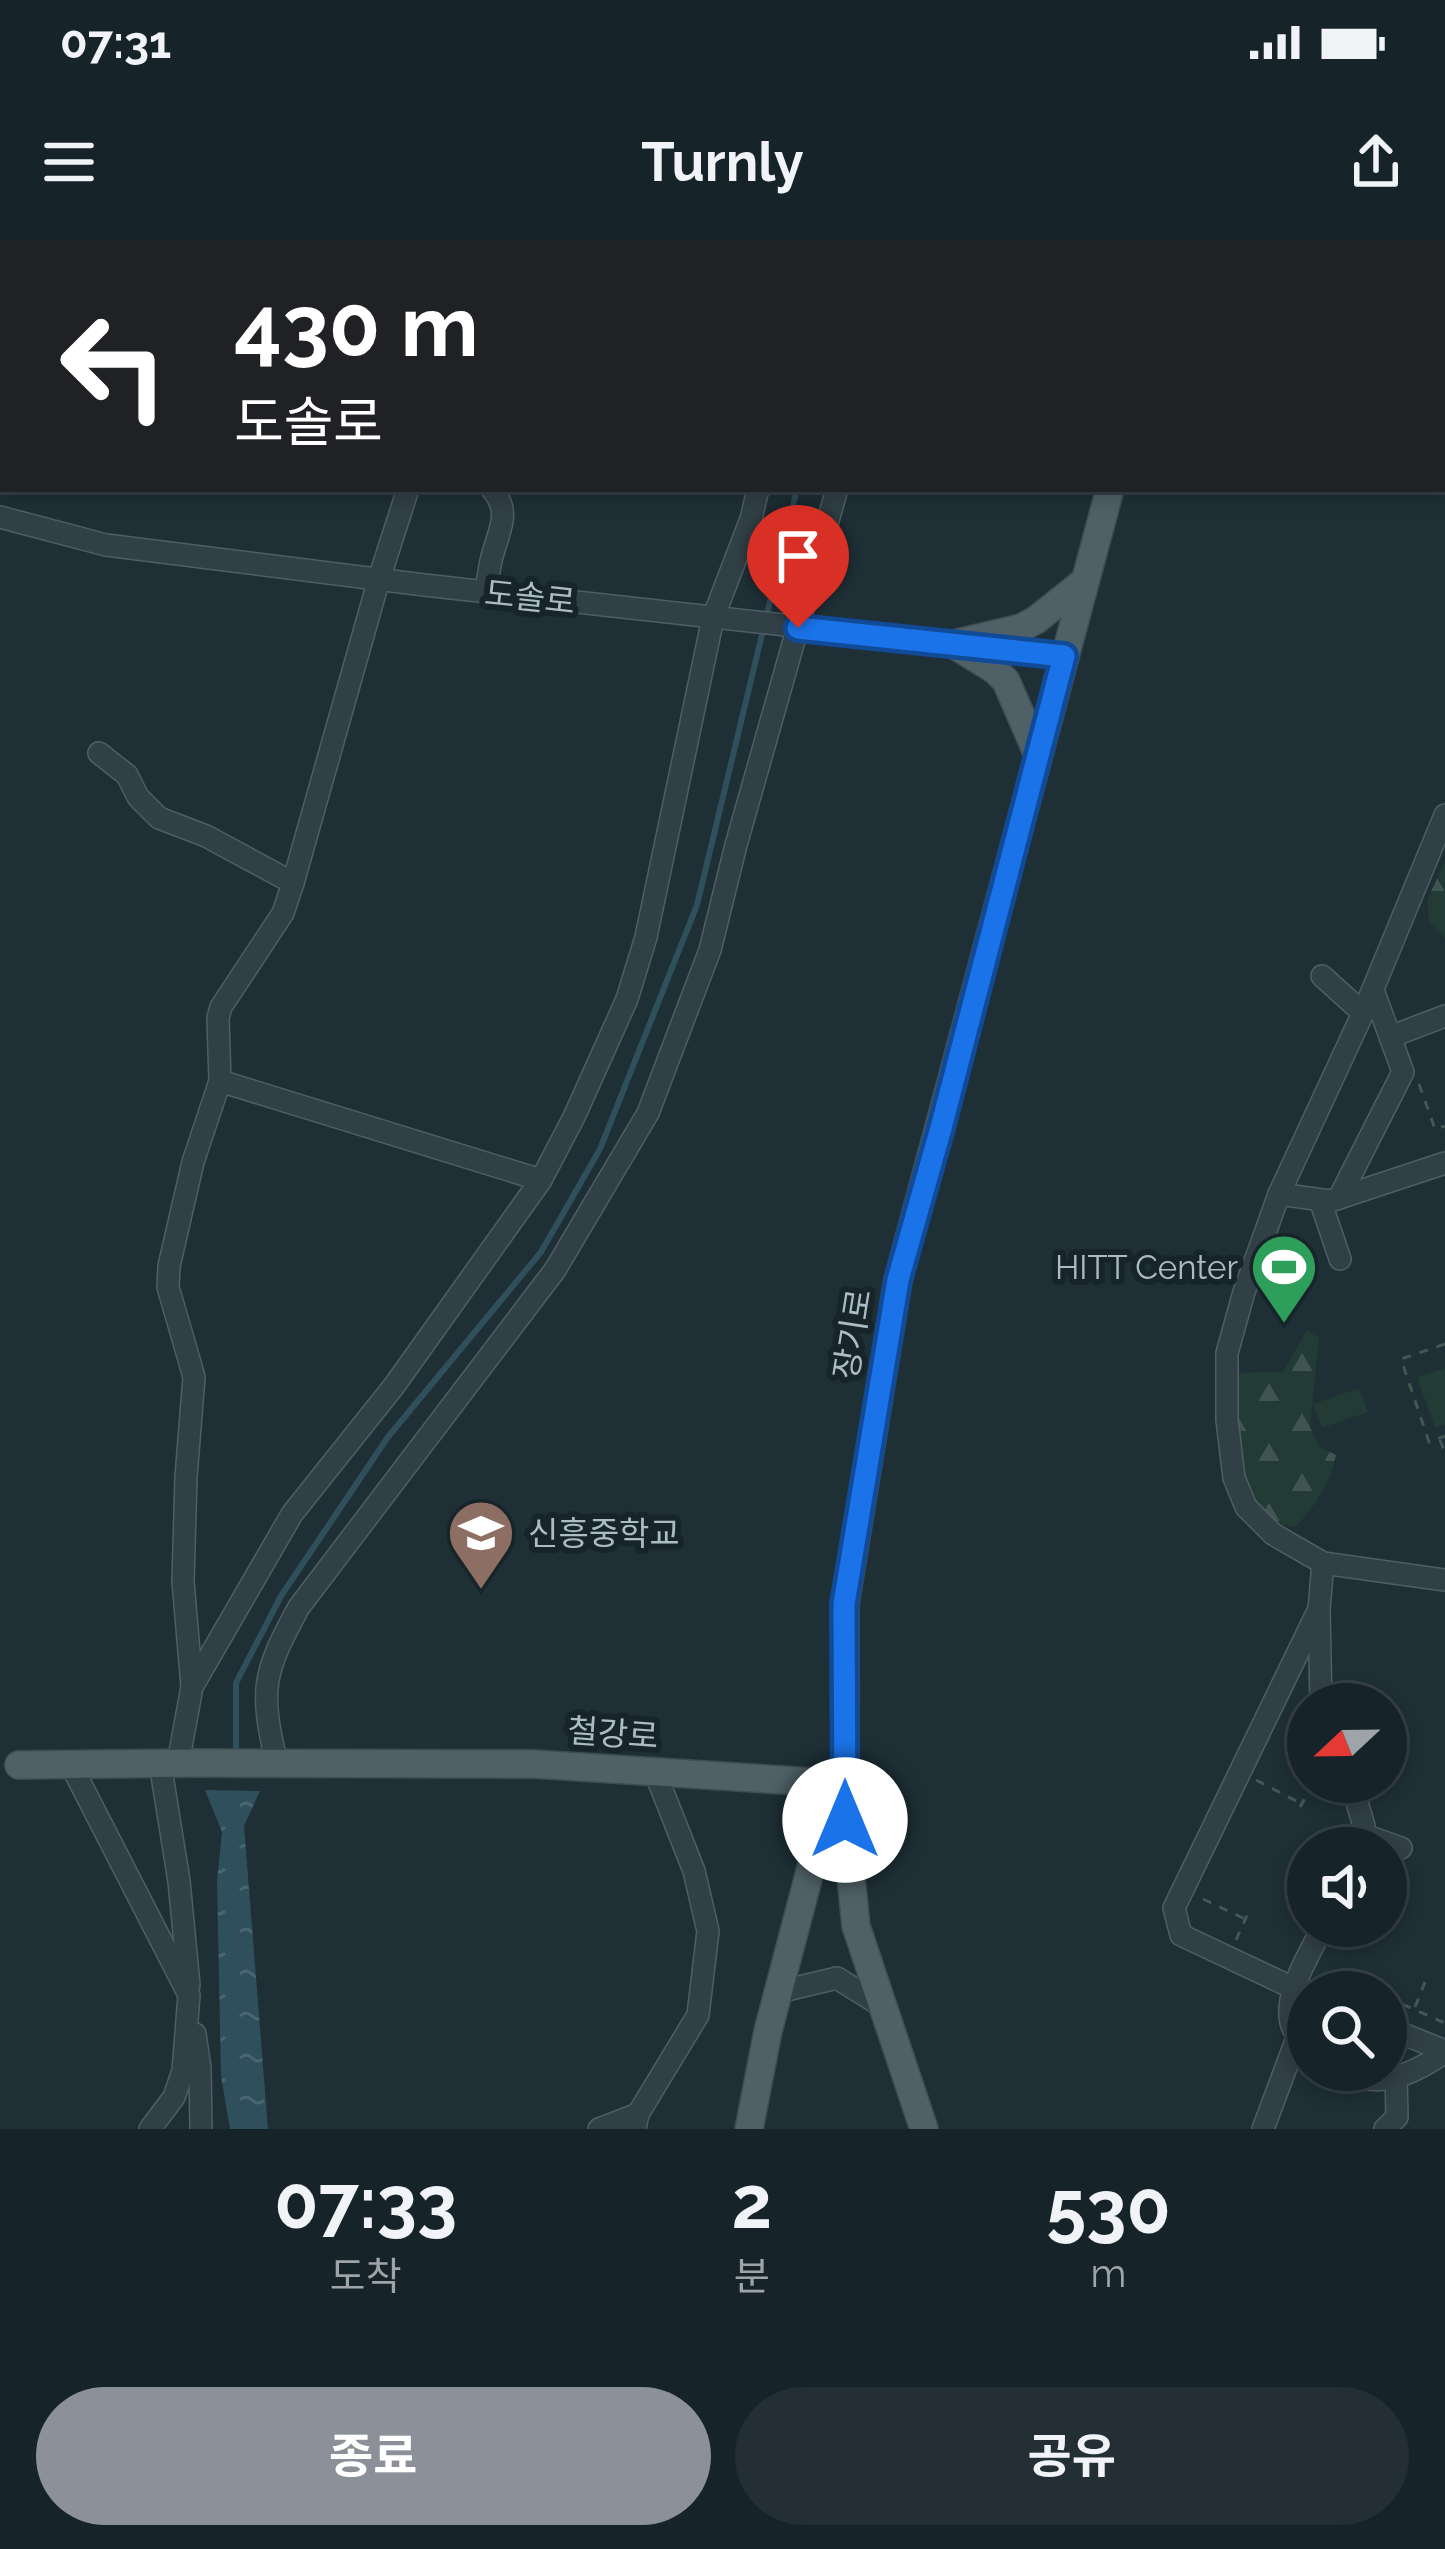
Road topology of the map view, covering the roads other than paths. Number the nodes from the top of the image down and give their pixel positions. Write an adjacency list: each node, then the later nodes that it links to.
1 (407, 492): 7 (street)
2 (494, 492): 9 (street)
3 (757, 492): 10 (street)
4 (836, 492): 11 (street)
5 (1110, 492): 8 (main road, 장기로)
6 (0, 517): 7 (street, 도솔로)
7 (379, 580): 9 (street, 도솔로); 17 (street)
8 (1085, 581): 12 (main road); 13 (main road, 장기로)
9 (485, 592): 10 (street, 도솔로)
10 (721, 618): 11 (street, 도솔로); 25 (street)
11 (792, 627): 12 (street, 도솔로); 35 (street)
12 (953, 644): 13 (street, 도솔로); 15 (main road)
13 (1064, 656): 15 (main road, 장기로)
14 (99, 753): 17 (street)
15 (1038, 754): 39 (main road, 장기로)
16 (1445, 815): 19 (street)
17 (293, 883): 23 (street)
18 (1322, 976): 20 (street)
19 (1373, 990): 20 (street); 22 (street)
20 (1363, 1013): 26 (street)
21 (1445, 1016): 22 (street)
22 (1390, 1037): 27 (street)
23 (220, 1081): 25 (street); 33 (street)
24 (1445, 1163): 27 (street)
25 (541, 1180): 33 (street)
26 (1280, 1194): 27 (street); 29 (street)
27 (1329, 1199): 28 (street)
28 (1340, 1259)
29 (1323, 1562): 30 (street); 31 (street)
30 (1445, 1580)
31 (1319, 1609): 32 (street); 40 (street)
32 (1321, 1683)
33 (192, 1687): 34 (street)
34 (177, 1763): 35 (main road, 철강로); 36 (main road, 철강로); 42 (street)
35 (273, 1764): 38 (main road, 철강로)
36 (70, 1765): 37 (main road, 철강로); 42 (street)
37 (9, 1768)
38 (655, 1772): 39 (main road, 철강로); 49 (street)
39 (845, 1784): 41 (main road, 장기로); 43 (main road)
40 (1287, 1985)
41 (778, 1992): 43 (street); 53 (main road, 장기로)
42 (190, 1995): 50 (street); 51 (street)
43 (882, 2006): 54 (main road)
44 (1407, 2035): 45 (street)
45 (1445, 2052): 46 (street)
46 (1407, 2074)
47 (1287, 2077): 55 (street)
48 (1396, 2091): 56 (street)
49 (636, 2122): 52 (street)
50 (151, 2129)
51 (201, 2129)
52 (599, 2129)
53 (749, 2129)
54 (924, 2129)
55 (1263, 2129)
56 (1385, 2129)

